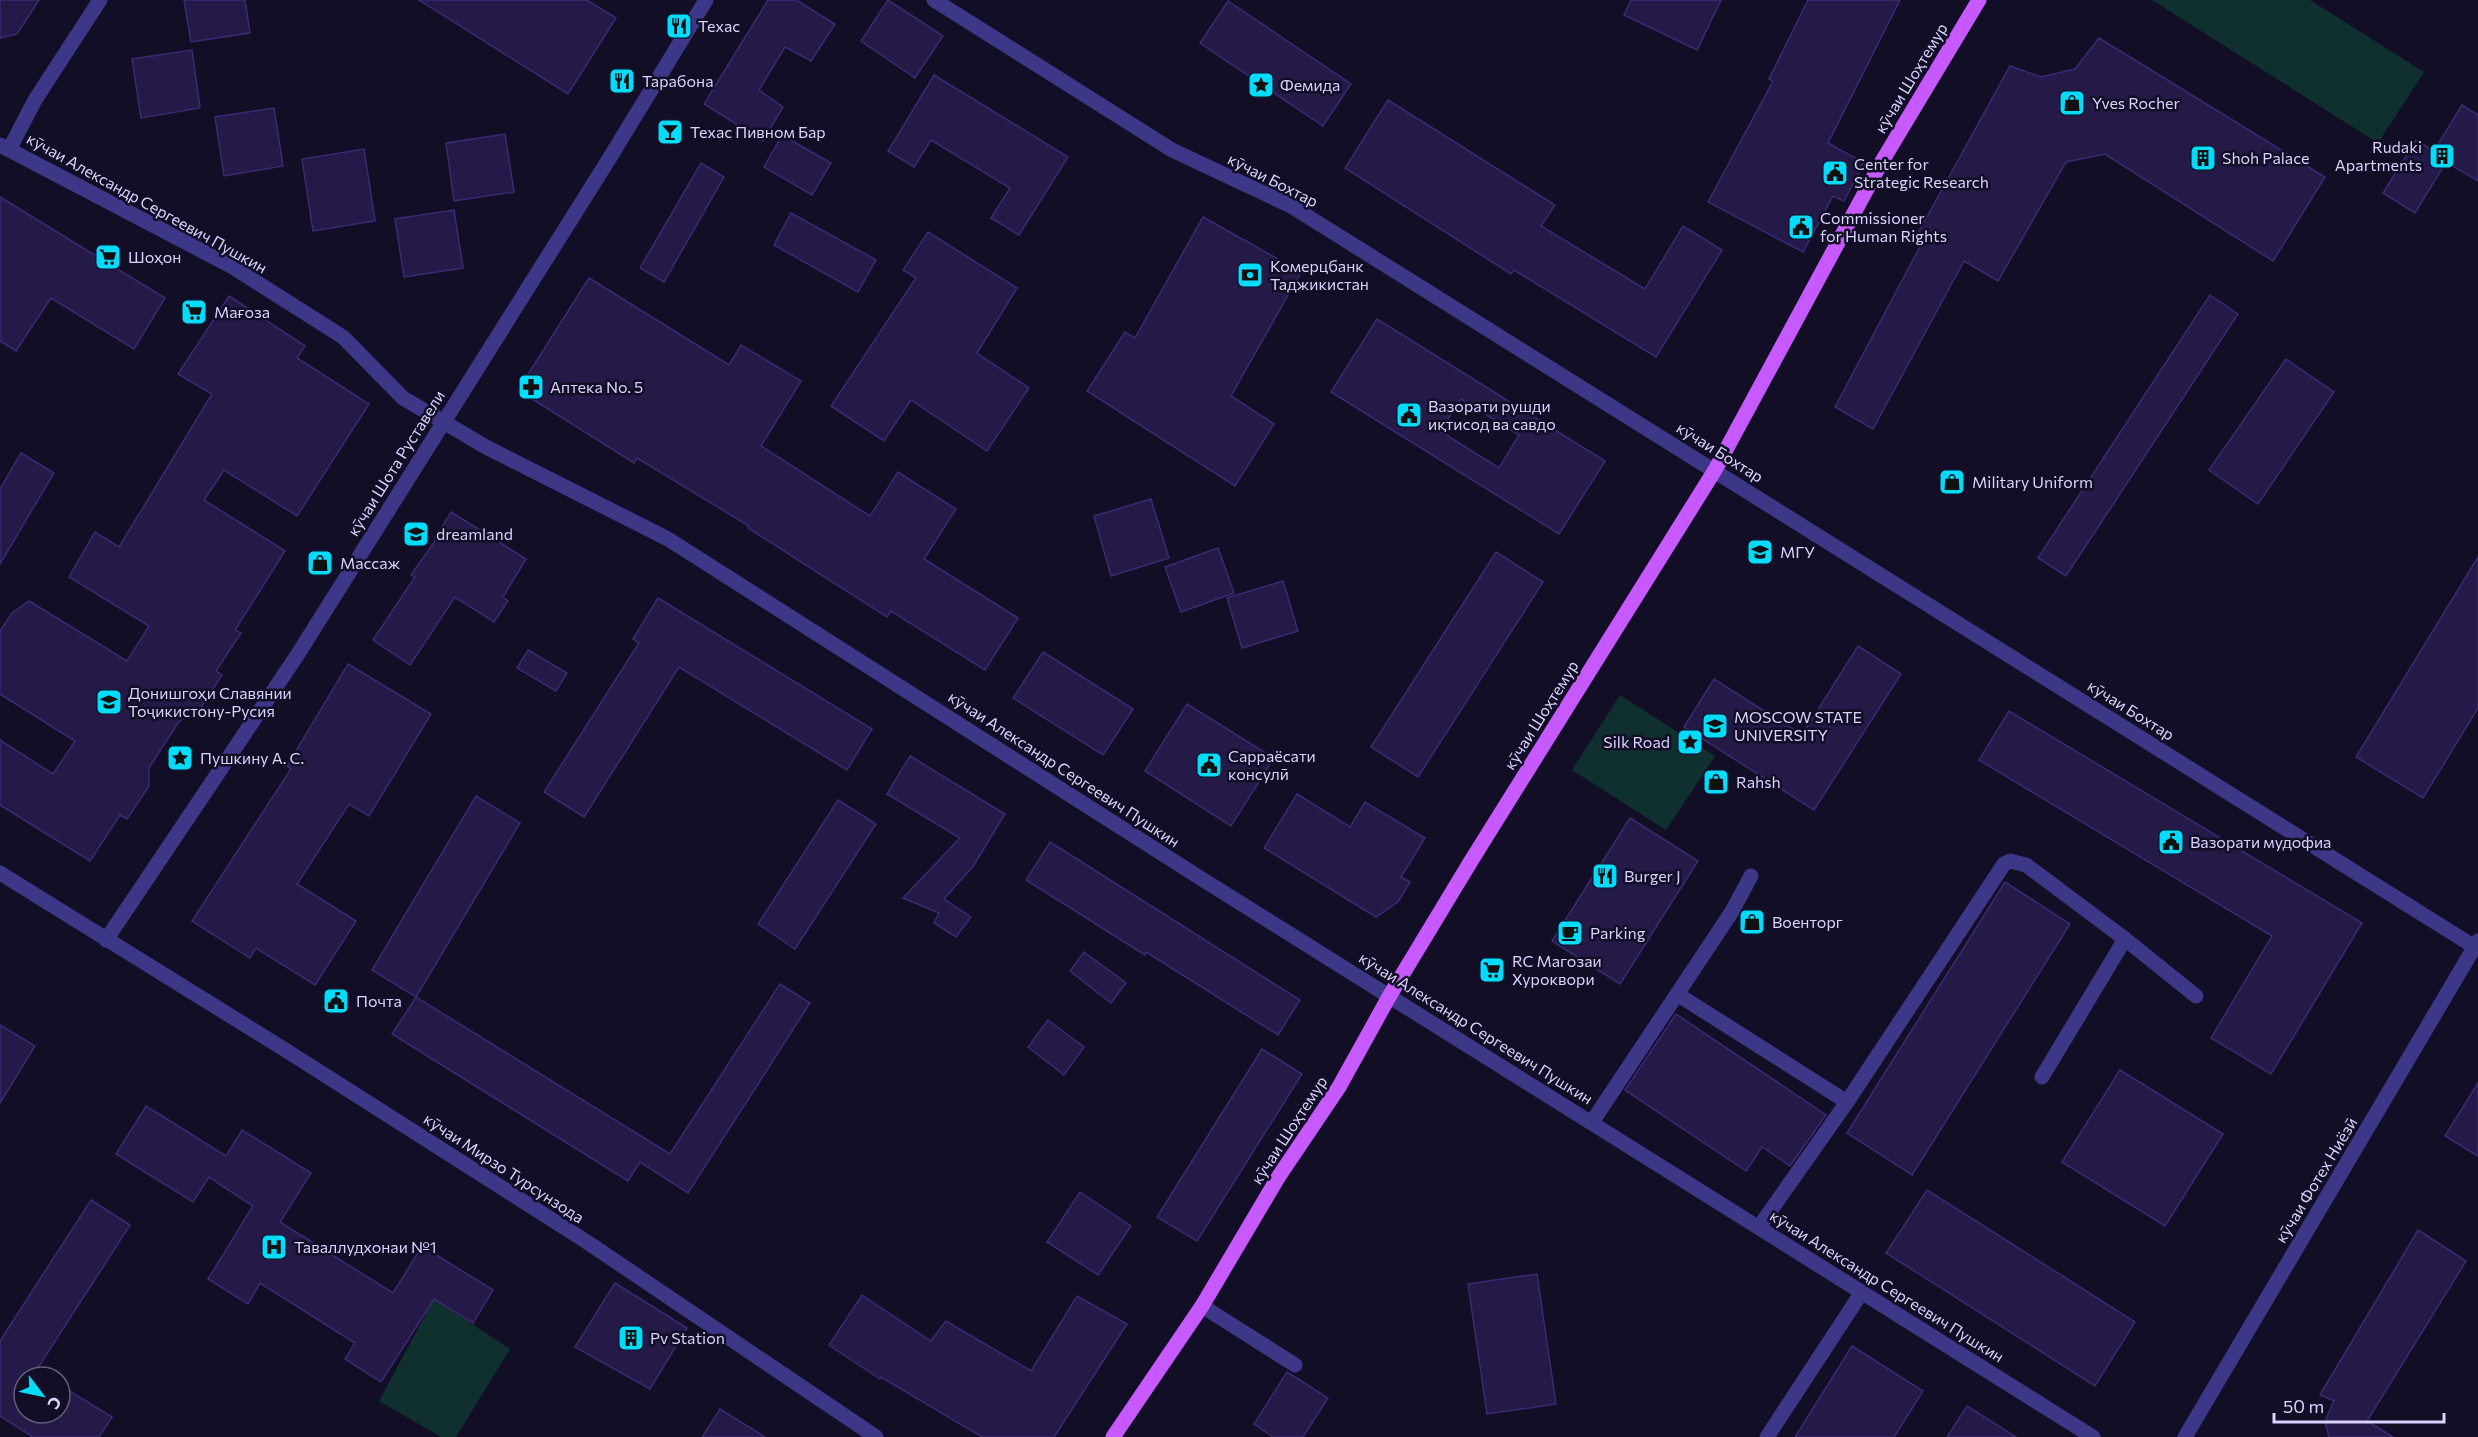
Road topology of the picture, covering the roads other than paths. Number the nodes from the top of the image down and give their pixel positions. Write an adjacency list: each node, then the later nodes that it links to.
1 (100, 0): 5 (street)
2 (706, 0): 6 (street, кӯчаи Шота Руставели)
3 (934, 0): 7 (street, кӯчаи Бохтар)
4 (1979, 0): 7 (main road, кӯчаи Шоҳтемур)
5 (5, 146): 6 (street, кӯчаи Александр Сергеевич Пушкин)
6 (443, 421): 11 (street, кӯчаи Шота Руставели); 14 (street, кӯчаи Александр Сергеевич Пушкин)
7 (1715, 470): 12 (street, кӯчаи Бохтар); 14 (main road, кӯчаи Шоҳтемур)
8 (0, 873): 11 (street, кӯчаи Мирзо Турсунзода)
9 (1751, 876): 13 (street)
10 (2125, 939): 15 (street); 16 (street); 17 (street)
11 (106, 940): 23 (street, кӯчаи Мирзо Турсунзода)
12 (2477, 945): 27 (street, кӯчаи Фотех Ниёзӣ)
13 (1677, 994): 17 (street); 18 (street)
14 (1390, 995): 18 (street, кӯчаи Александр Сергеевич Пушкин); 21 (main road, кӯчаи Шоҳтемур)
15 (2196, 996)
16 (2042, 1077)
17 (1847, 1102): 19 (street)
18 (1592, 1122): 19 (street, кӯчаи Александр Сергеевич Пушкин)
19 (1759, 1227): 20 (street, кӯчаи Александр Сергеевич Пушкин)
20 (1862, 1292): 25 (street); 26 (street, кӯчаи Александр Сергеевич Пушкин)
21 (1202, 1306): 22 (street); 24 (main road, кӯчаи Шоҳтемур)
22 (1295, 1365)
23 (876, 1437)
24 (1113, 1437)
25 (1767, 1437)
26 (2093, 1437)
27 (2185, 1437)

